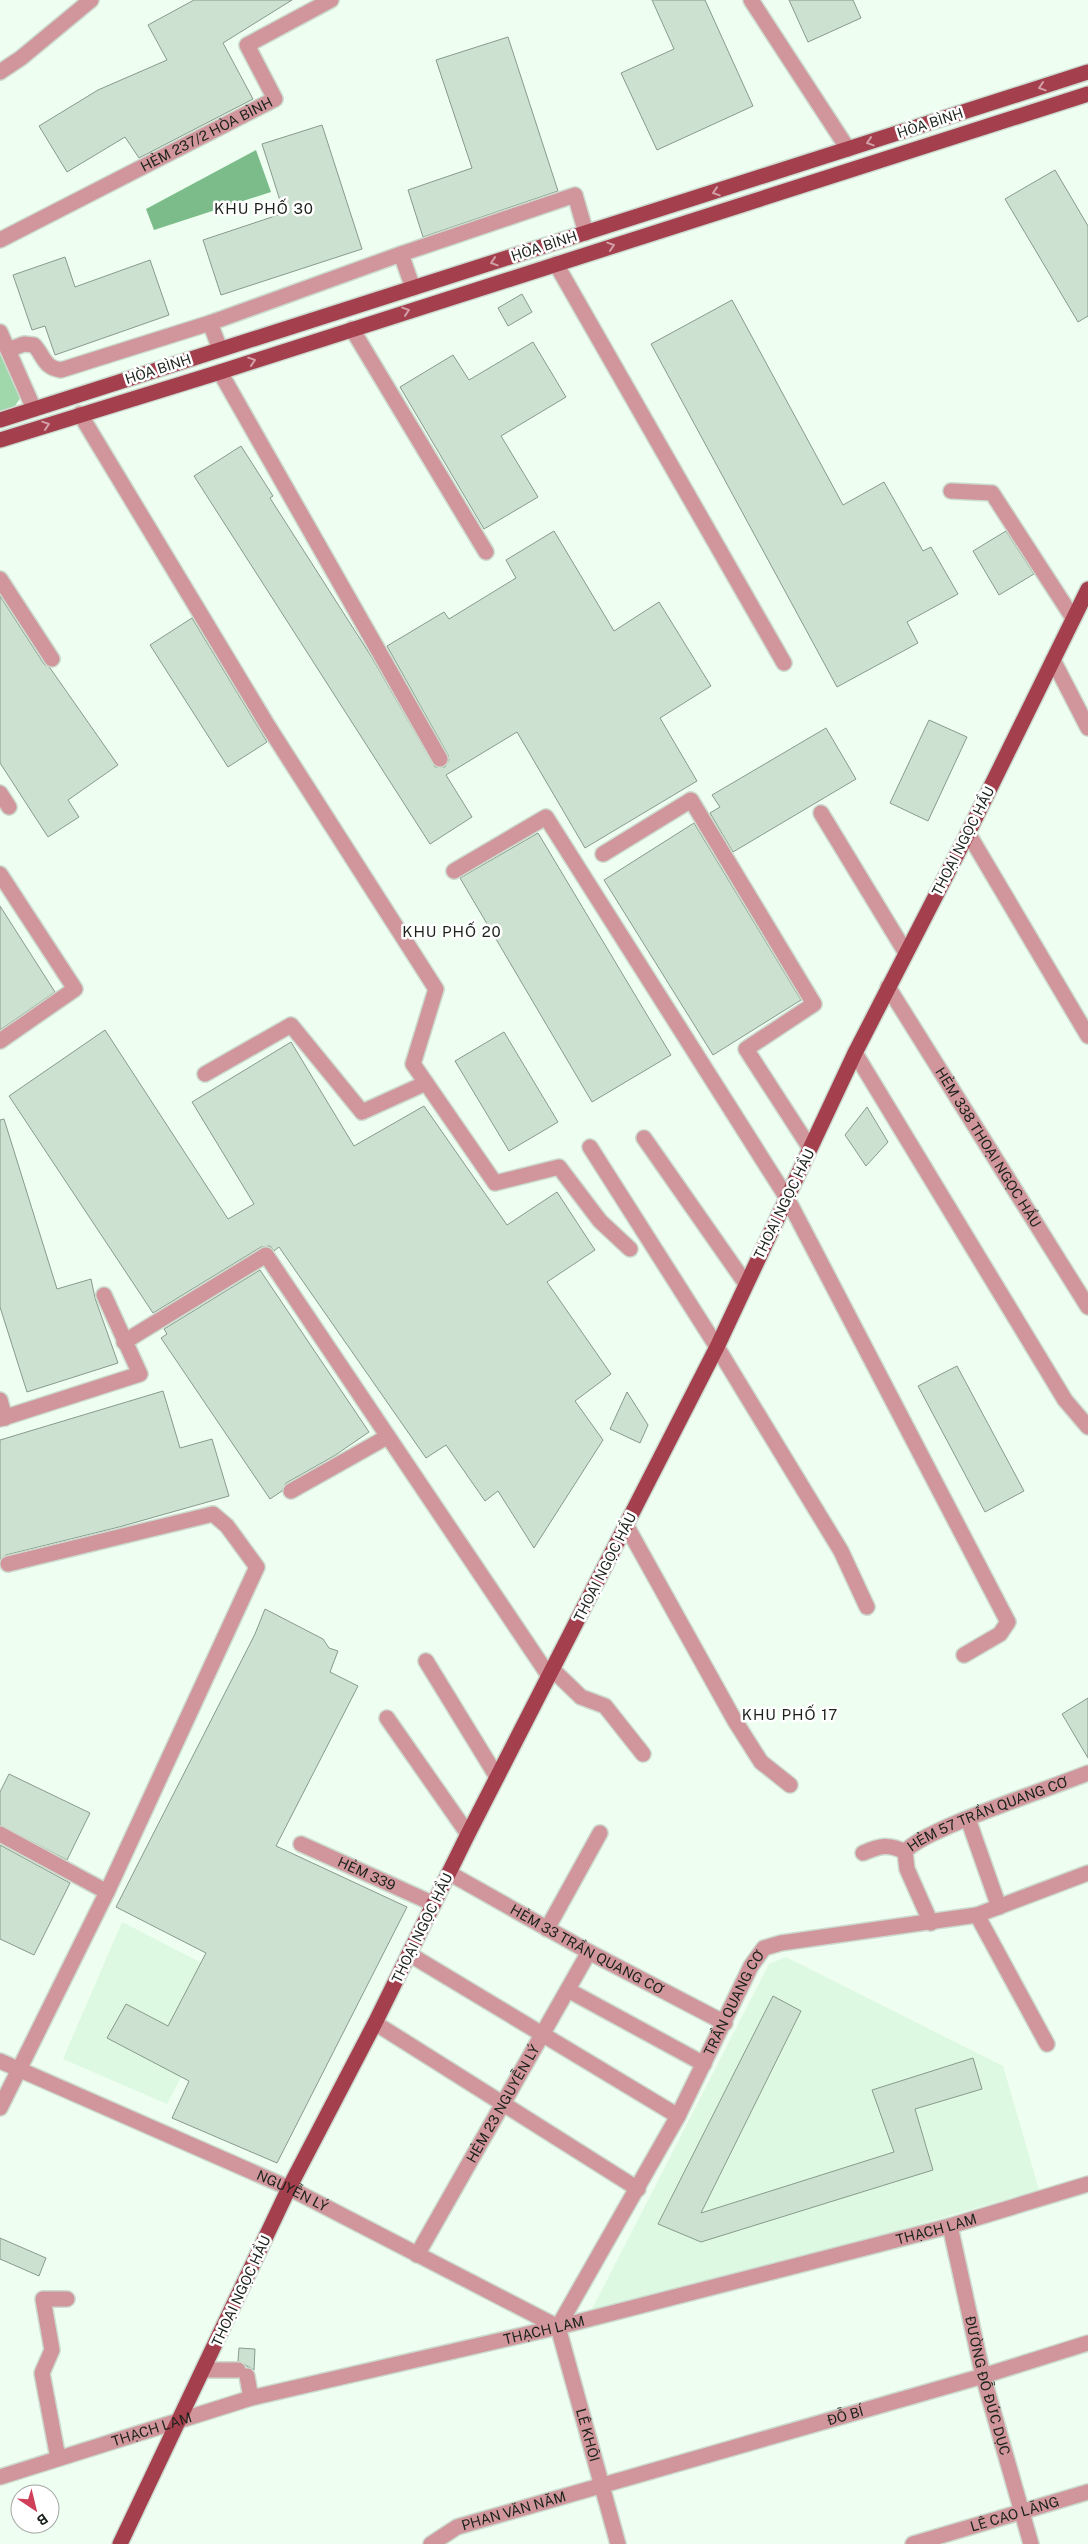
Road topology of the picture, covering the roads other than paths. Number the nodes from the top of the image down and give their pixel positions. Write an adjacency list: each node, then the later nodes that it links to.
1 (91, 0): 4 (street)
2 (331, 0): 9 (street, HẺM 237/2 HÒA BÌNH)
3 (751, 0): 7 (street)
4 (0, 72)
5 (1088, 72): 7 (main road, HÒA BÌNH, one-way to 7)
6 (1088, 94): 10 (main road, HÒA BÌNH, one-way to 6)
7 (848, 149): 8 (main road, HÒA BÌNH, one-way to 8)
8 (586, 233): 10 (main road); 11 (street); 13 (main road, HÒA BÌNH, one-way to 13)
9 (0, 240)
10 (592, 252): 12 (main road, HÒA BÌNH)
11 (401, 254): 13 (street); 14 (street)
12 (556, 264): 15 (main road, HÒA BÌNH, one-way to 12); 31 (street)
13 (413, 288): 17 (main road, HÒA BÌNH)
14 (210, 323): 17 (street); 18 (street)
15 (352, 329): 19 (main road, HÒA BÌNH, one-way to 15); 25 (street)
16 (0, 332): 18 (street)
17 (220, 349): 20 (main road, HÒA BÌNH)
18 (8, 350): 20 (street)
19 (220, 372): 21 (main road, HÒA BÌNH); 33 (street)
20 (34, 409): 22 (main road, HÒA BÌNH)
21 (80, 414): 23 (main road, HÒA BÌNH, one-way to 21); 47 (street)
22 (0, 420)
23 (0, 440)
24 (950, 491): 28 (street)
25 (486, 552)
26 (0, 579): 29 (street)
27 (1088, 589): 28 (main road, THOẠI NGỌC HẦU)
28 (1073, 618): 30 (main road, THOẠI NGỌC HẦU)
29 (52, 659)
30 (1053, 660): 32 (street); 37 (main road, THOẠI NGỌC HẦU)
31 (784, 663)
32 (1088, 728)
33 (440, 759)
34 (0, 793): 35 (street)
35 (9, 807)
36 (821, 813): 41 (street)
37 (968, 833): 41 (main road, THOẠI NGỌC HẦU); 43 (street)
38 (603, 854): 50 (street)
39 (454, 871): 51 (street)
40 (0, 874): 44 (street)
41 (906, 953): 42 (main road, THOẠI NGỌC HẦU)
42 (888, 987): 45 (main road, THOẠI NGỌC HẦU); 55 (street, HẺM 338 THOẠI NGỌC HẦU)
43 (1088, 1036)
44 (0, 1041)
45 (855, 1053): 50 (main road, THOẠI NGỌC HẦU); 60 (street)
46 (205, 1074): 47 (street)
47 (426, 1083): 52 (street)
48 (644, 1138): 53 (street)
49 (590, 1147): 57 (street)
50 (810, 1148): 51 (main road, THOẠI NGỌC HẦU)
51 (787, 1198): 53 (main road, THOẠI NGỌC HẦU); 66 (street)
52 (630, 1249)
53 (746, 1284): 57 (main road, THOẠI NGỌC HẦU)
54 (104, 1295): 56 (street)
55 (1088, 1307)
56 (124, 1342): 59 (street); 61 (street)
57 (716, 1347): 63 (main road, THOẠI NGỌC HẦU); 65 (street)
58 (0, 1400): 59 (street)
59 (3, 1418)
60 (1088, 1427)
61 (387, 1437): 62 (street); 68 (street)
62 (291, 1491)
63 (626, 1525): 68 (main road, THOẠI NGỌC HẦU); 73 (street)
64 (8, 1564): 83 (street)
65 (867, 1607)
66 (964, 1655)
67 (426, 1661): 72 (street)
68 (551, 1672): 70 (street); 72 (main road, THOẠI NGỌC HẦU)
69 (387, 1718): 77 (street)
70 (643, 1754)
71 (1088, 1773): 74 (street, HẺM 57 TRẦN QUANG CƠ)
72 (497, 1777): 77 (main road, THOẠI NGỌC HẦU)
73 (790, 1785)
74 (968, 1819): 79 (street, HẺM 57 TRẦN QUANG CƠ); 85 (street)
75 (600, 1833): 88 (street)
76 (0, 1834): 83 (street)
77 (468, 1834): 81 (main road, THOẠI NGỌC HẦU)
78 (301, 1844): 84 (street, HẺM 339)
79 (904, 1852): 80 (street); 87 (street, HẺM 57 TRẦN QUANG CƠ)
80 (863, 1853)
81 (449, 1873): 84 (main road, THOẠI NGỌC HẦU); 88 (street, HẺM 33 TRẦN QUANG CƠ)
82 (1088, 1873): 85 (street, TRẦN QUANG CƠ)
83 (107, 1892): 98 (street)
84 (434, 1904): 90 (main road, THOẠI NGỌC HẦU)
85 (999, 1907): 86 (street, TRẦN QUANG CƠ)
86 (977, 1915): 87 (street, TRẦN QUANG CƠ); 95 (street)
87 (932, 1923): 93 (street, TRẦN QUANG CƠ)
88 (547, 1929): 89 (street, HẺM 33 TRẦN QUANG CƠ)
89 (589, 1952): 91 (street, HẺM 23 NGUYỄN LÝ); 93 (street, HẺM 33 TRẦN QUANG CƠ)
90 (409, 1954): 92 (main road, THOẠI NGỌC HẦU); 94 (street)
91 (568, 1990): 94 (street, HẺM 23 NGUYỄN LÝ); 97 (street)
92 (375, 2023): 99 (street); 104 (main road, THOẠI NGỌC HẦU)
93 (725, 2023): 97 (street, TRẦN QUANG CƠ)
94 (543, 2035): 99 (street, HẺM 23 NGUYỄN LÝ); 101 (street)
95 (1047, 2044)
96 (0, 2061): 98 (street, NGUYỄN LÝ)
97 (704, 2064): 101 (street, TRẦN QUANG CƠ)
98 (20, 2070): 100 (street); 102 (street, NGUYỄN LÝ)
99 (504, 2104): 105 (street); 108 (street, HẺM 23 NGUYỄN LÝ)
100 (0, 2108)
101 (678, 2116): 105 (street, TRẦN QUANG CƠ)
102 (269, 2180): 104 (street, NGUYỄN LÝ); 106 (street)
103 (1088, 2184): 107 (street, THẠCH LAM)
104 (289, 2188): 106 (main road, THOẠI NGỌC HẦU); 108 (street, NGUYỄN LÝ)
105 (638, 2188): 110 (street, TRẦN QUANG CƠ)
106 (281, 2207): 112 (main road, THOẠI NGỌC HẦU)
107 (950, 2226): 110 (street, THẠCH LAM); 113 (street, ĐƯỜNG ĐỖ ĐỨC DỤC)
108 (417, 2255): 110 (street, NGUYỄN LÝ)
109 (66, 2299): 118 (street)
110 (558, 2327): 114 (street, THẠCH LAM); 120 (street, LÊ KHÔI)
111 (1088, 2343): 113 (street, ĐỖ BÍ)
112 (203, 2370): 114 (street); 115 (main road, THOẠI NGỌC HẦU)
113 (983, 2376): 120 (street, ĐỖ BÍ); 122 (street, ĐƯỜNG ĐỖ ĐỨC DỤC)
114 (251, 2398): 115 (street, THẠCH LAM)
115 (179, 2422): 116 (street, THẠCH LAM); 117 (main road, THOẠI NGỌC HẦU)
116 (144, 2432): 117 (street); 118 (street, THẠCH LAM)
117 (165, 2451): 123 (main road, THOẠI NGỌC HẦU)
118 (58, 2458): 119 (street, THẠCH LAM)
119 (0, 2477)
120 (601, 2487): 124 (street, PHAN VĂN NĂM); 125 (street, LÊ KHÔI)
121 (1088, 2492): 122 (street, LÊ CAO LÃNG)
122 (1021, 2512): 126 (street, LÊ CAO LÃNG); 127 (street, ĐƯỜNG ĐỖ ĐỨC DỤC)
123 (124, 2541)
124 (431, 2544)
125 (618, 2544)
126 (913, 2544)
127 (1031, 2544)

